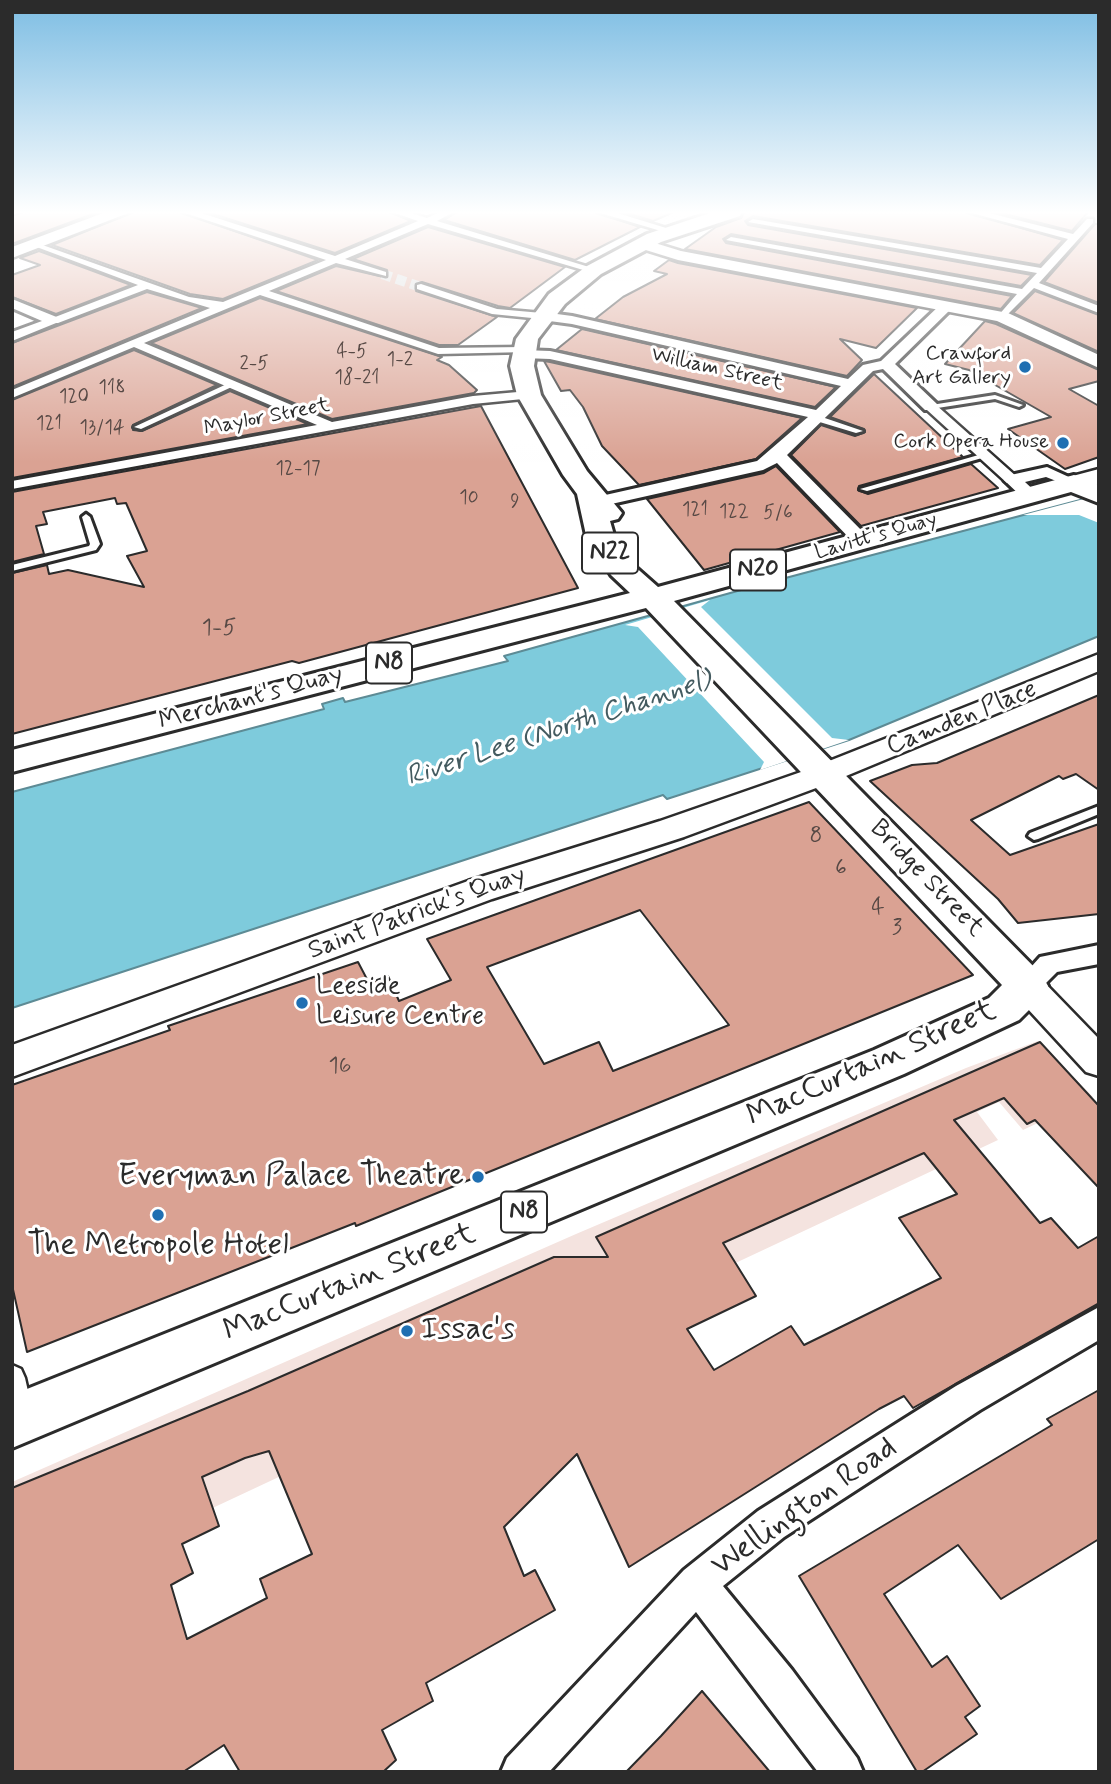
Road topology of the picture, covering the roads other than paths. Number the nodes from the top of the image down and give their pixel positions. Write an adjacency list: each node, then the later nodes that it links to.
1 (121, 295): 16 (street)
2 (177, 295): 11 (street)
3 (249, 295): 11 (street)
4 (272, 295): 19 (street)
5 (446, 295): 14 (street)
6 (562, 295): 14 (highway)
7 (881, 295): 12 (street)
8 (1021, 295): 15 (street)
9 (1051, 295): 13 (street)
10 (12, 303): 16 (street)
11 (230, 303): 18 (street)
12 (945, 308): 15 (street); 21 (street)
13 (1099, 310)
14 (542, 316): 19 (highway); 22 (street)
15 (1002, 317): 20 (street)
16 (54, 321): 17 (street)
17 (12, 337)
18 (134, 343): 23 (street); 24 (street)
19 (523, 352): 25 (highway, N22); 28 (street, William Street)
20 (1099, 362)
21 (886, 364): 22 (street); 27 (street)
22 (852, 384): 28 (street)
23 (232, 385): 29 (street); 30 (lane)
24 (12, 394)
25 (529, 396): 29 (street, Maylor Street); 39 (highway, N22)
26 (1019, 405): 27 (lane)
27 (931, 407): 33 (street)
28 (817, 416): 31 (lane); 32 (street)
29 (330, 426): 35 (street, Maylor Street)
30 (138, 427)
31 (859, 431)
32 (778, 455): 39 (street); 41 (street)
33 (985, 456): 36 (street); 37 (lane)
34 (1086, 480): 36 (highway, Lavitt's Quay / N20); 38 (highway, N20)
35 (12, 485)
36 (1021, 487): 41 (highway, Lavitt's Quay / N20)
37 (864, 489)
38 (1099, 495)
39 (594, 499): 44 (highway, N22)
40 (86, 517): 42 (lane)
41 (862, 541): 44 (highway, Lavitt's Quay / N20)
42 (46, 561): 43 (lane)
43 (12, 568)
44 (667, 610): 46 (highway, Merchant's Quay / N8); 47 (highway, Bridge Street)
45 (1099, 662): 47 (street, Camden Place)
46 (12, 761)
47 (816, 764): 51 (highway, Bridge Street); 52 (main road, Saint Patrick's Quay)
48 (1099, 810): 49 (lane)
49 (1034, 836)
50 (1099, 954): 51 (street)
51 (1027, 986): 53 (street); 55 (highway, MacCurtain Street / N8)
52 (12, 1061)
53 (1099, 1062)
54 (1099, 1322): 56 (street, Wellington Road)
55 (15, 1406)
56 (697, 1583): 57 (street, Wellington Road); 58 (street)
57 (521, 1772)
58 (843, 1772)

